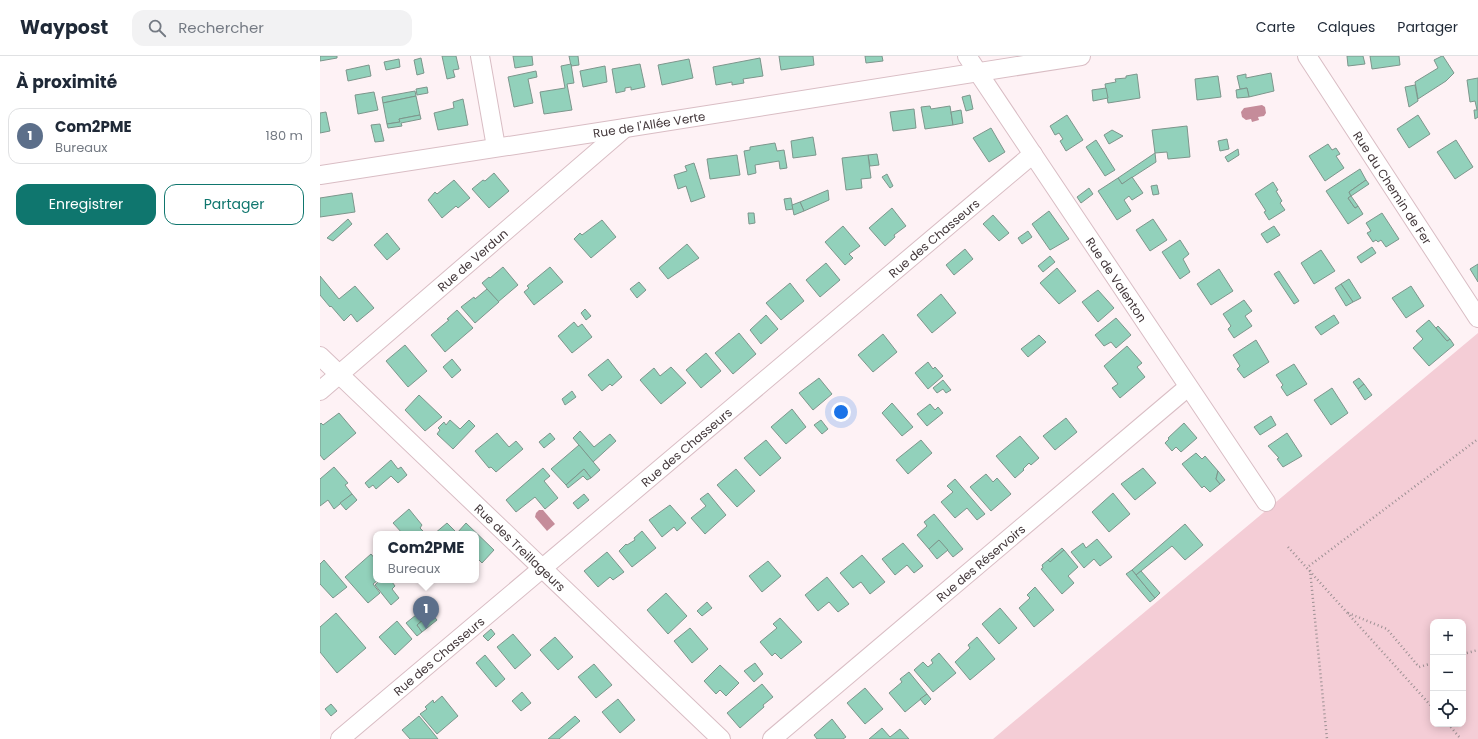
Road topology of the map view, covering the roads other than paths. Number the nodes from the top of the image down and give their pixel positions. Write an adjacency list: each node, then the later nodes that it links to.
1 (480, 56): 7 (street)
2 (967, 56): 5 (street, Rue de Valenton)
3 (1081, 56): 5 (street, Rue de l'Allée Verte)
4 (1307, 56): 10 (street, Rue du Chemin de Fer)
5 (978, 72): 6 (street, Rue de l'Allée Verte); 8 (street, Rue de Valenton)
6 (625, 128): 7 (street, Rue de l'Allée Verte); 12 (street, Rue de Verdun)
7 (496, 147): 9 (street, Rue de l'Allée Verte)
8 (1032, 154): 13 (street, Rue de Valenton); 16 (street, Rue des Chasseurs)
9 (320, 175)
10 (1478, 318)
11 (320, 356): 12 (street, Rue des Treillageurs)
12 (339, 375): 14 (street, Rue de Verdun); 16 (street, Rue des Treillageurs)
13 (1188, 387): 15 (street, Rue de Valenton); 19 (street, Rue des Réservoirs)
14 (320, 391)
15 (1266, 502)
16 (542, 569): 17 (street, Rue des Chasseurs); 18 (street, Rue des Treillageurs)
17 (340, 739)
18 (721, 739)
19 (772, 739)

